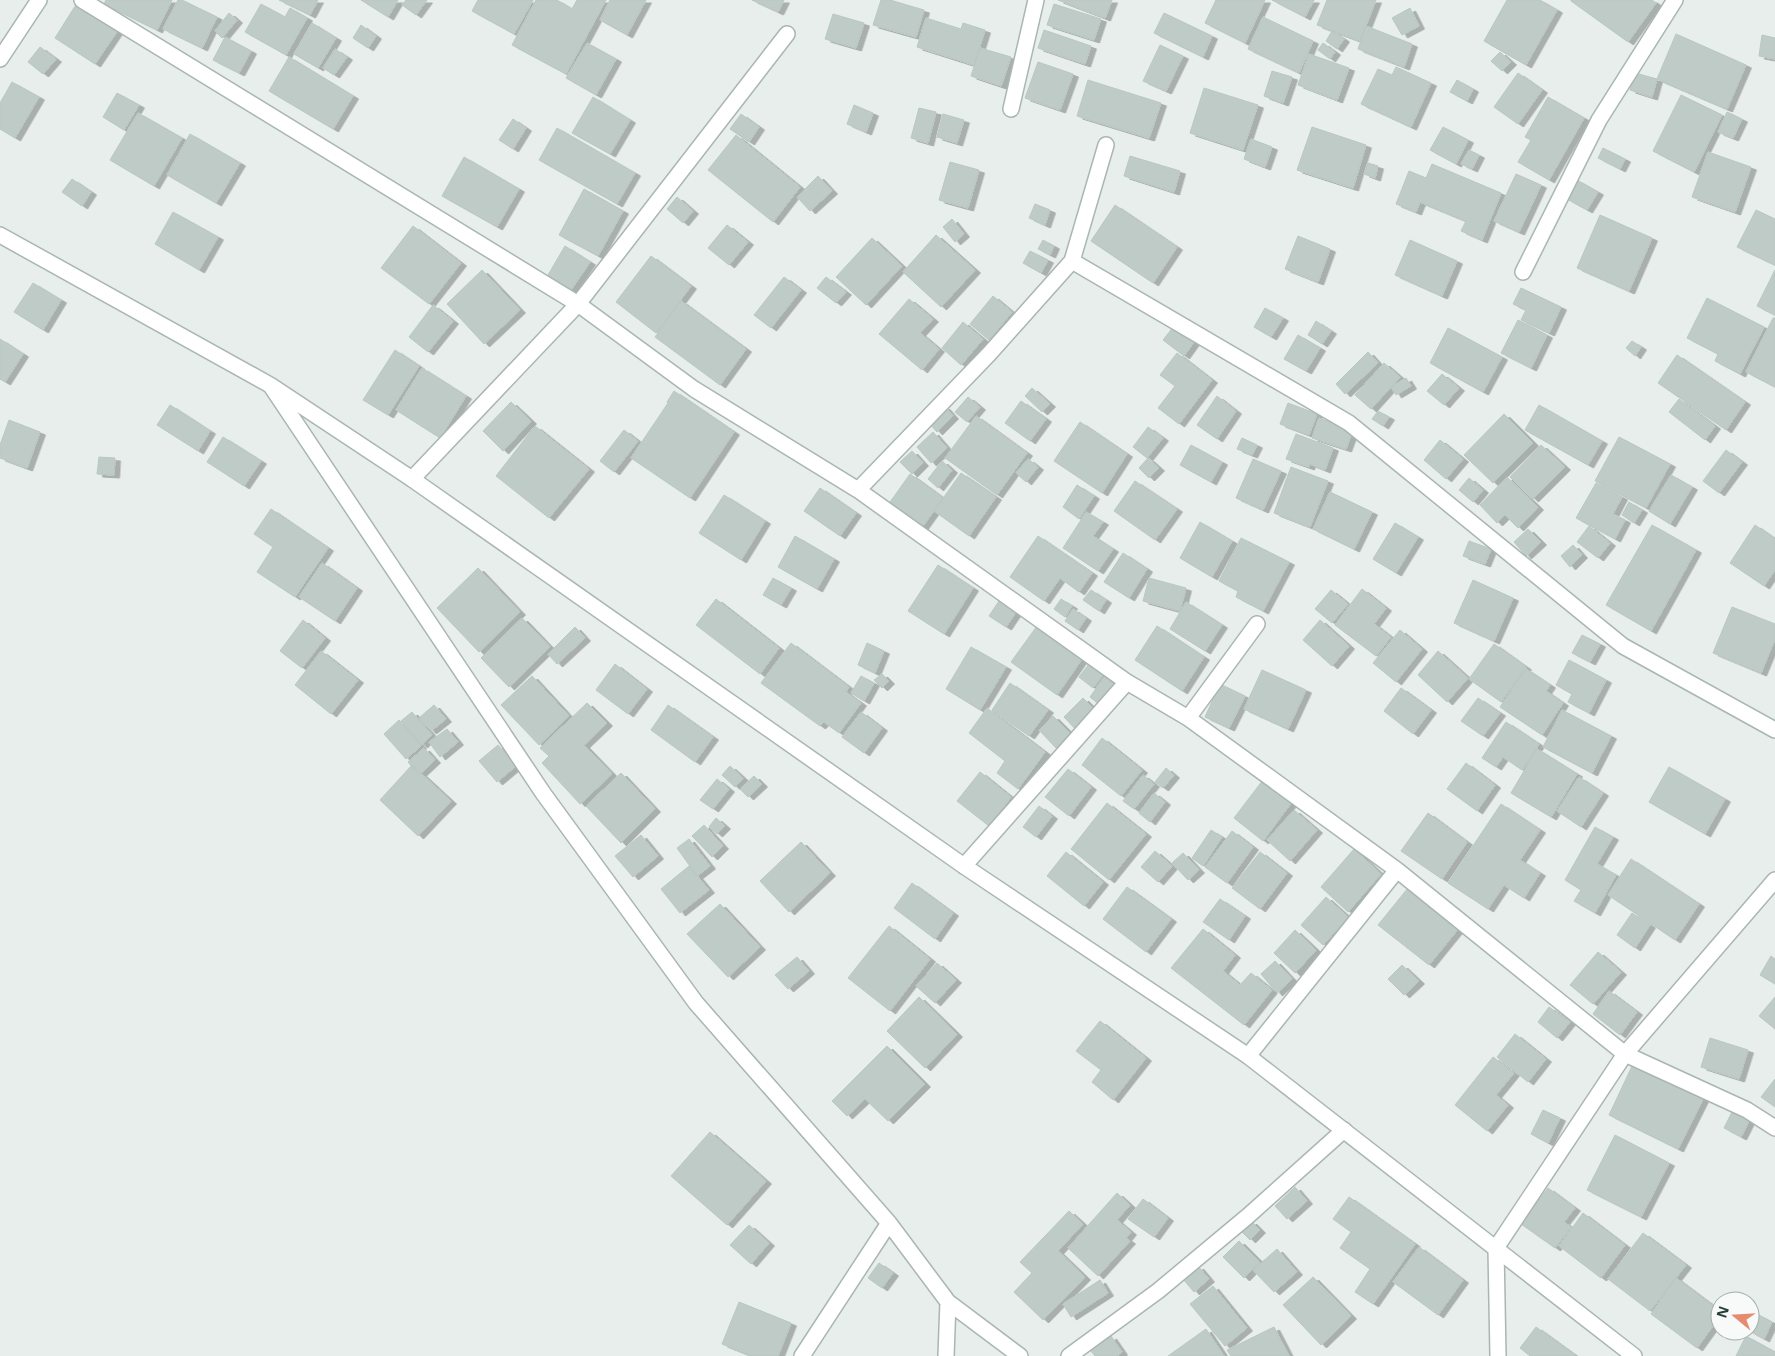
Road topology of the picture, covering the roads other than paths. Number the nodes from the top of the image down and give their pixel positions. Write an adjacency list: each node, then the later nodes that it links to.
1 (39, 0): 6 (street)
2 (82, 0): 12 (street)
3 (1036, 0): 7 (street)
4 (1675, 0): 11 (street)
5 (787, 34): 12 (street)
6 (0, 59)
7 (1011, 109)
8 (1106, 145): 10 (street)
9 (0, 235): 13 (street)
10 (1072, 261): 15 (street); 19 (street)
11 (1524, 272)
12 (578, 304): 14 (street); 15 (street)
13 (270, 385): 14 (street); 27 (street)
14 (412, 480): 20 (street)
15 (858, 490): 17 (street)
16 (1257, 624): 18 (street)
17 (1127, 682): 18 (street); 20 (street)
18 (1188, 718): 21 (street)
19 (1775, 730)
20 (964, 866): 24 (street)
21 (1397, 870): 23 (street); 24 (street)
22 (1775, 880): 23 (street)
23 (1625, 1054): 25 (street); 28 (street)
24 (1248, 1056): 26 (street)
25 (1775, 1128)
26 (1344, 1130): 28 (street); 33 (street)
27 (889, 1223): 29 (street); 30 (street)
28 (1496, 1248): 34 (street); 35 (street)
29 (948, 1302): 31 (street); 32 (street)
30 (802, 1356)
31 (946, 1356)
32 (1020, 1356)
33 (1069, 1356)
34 (1498, 1356)
35 (1634, 1356)

